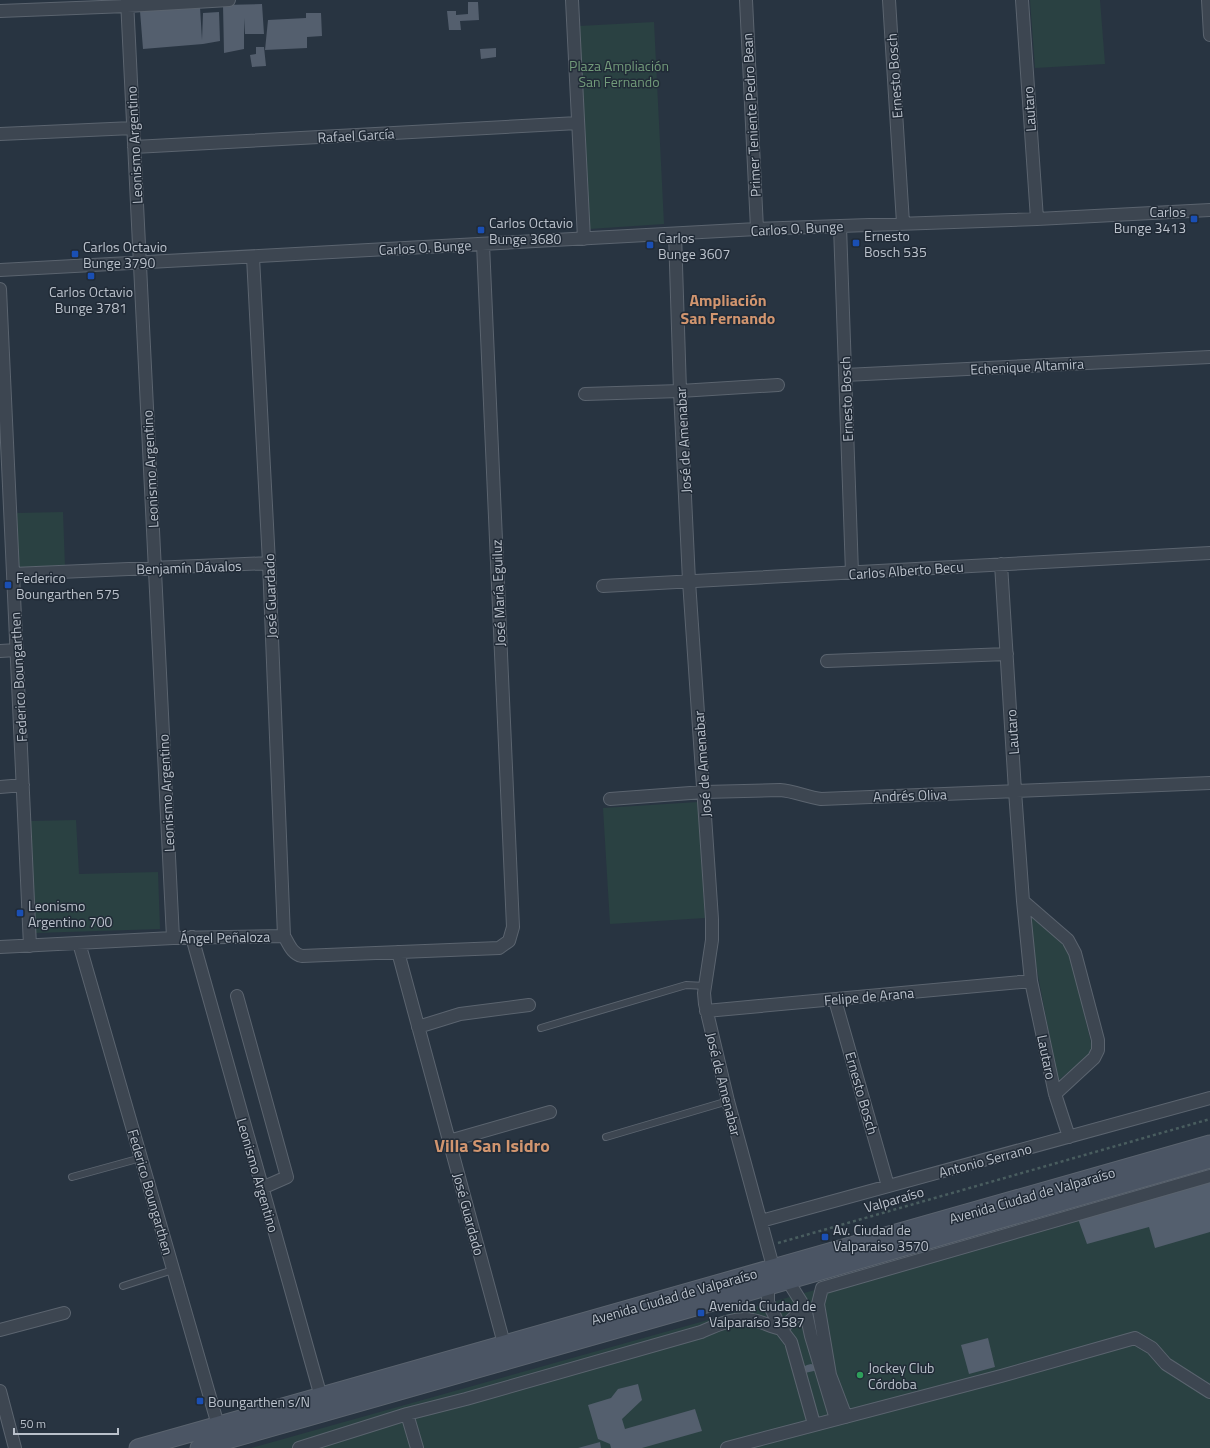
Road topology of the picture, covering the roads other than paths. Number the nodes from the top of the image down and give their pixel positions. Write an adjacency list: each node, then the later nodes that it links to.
1 (229, 0): 7 (street)
2 (572, 0): 10 (street)
3 (746, 0): 18 (street, Primer Teniente Pedro Bean)
4 (890, 0): 16 (street, Ernesto Bosch)
5 (1022, 0): 15 (street, Lautaro)
6 (1208, 0): 9 (street)
7 (127, 3): 8 (street); 11 (street, Leonismo Argentino)
8 (0, 11)
9 (1210, 35)
10 (578, 123): 13 (street, Rafael García); 20 (street)
11 (133, 128): 12 (street); 13 (street, Leonismo Argentino)
12 (0, 134)
13 (134, 147): 23 (street, Leonismo Argentino)
14 (1210, 210): 15 (street, Carlos O. Bunge)
15 (1037, 218): 16 (street, Carlos O. Bunge)
16 (903, 223): 17 (street, Carlos O. Bunge)
17 (840, 226): 18 (street, Carlos O. Bunge); 28 (street, Ernesto Bosch)
18 (757, 229): 19 (street, Carlos O. Bunge)
19 (675, 234): 20 (street, Carlos O. Bunge); 30 (street, José de Amenabar)
20 (584, 239): 21 (street, Carlos O. Bunge)
21 (483, 244): 22 (street, Carlos O. Bunge); 55 (street, José María Eguiluz)
22 (253, 256): 23 (street, Carlos O. Bunge); 34 (street, José Guardado)
23 (140, 263): 24 (street, Carlos O. Bunge); 36 (street, Leonismo Argentino)
24 (0, 270)
25 (0, 289): 27 (street, Federico Boungarthen)
26 (1210, 357): 28 (street, Echenique Altamira)
27 (2, 368): 32 (street, Federico Boungarthen)
28 (845, 375): 37 (street, Ernesto Bosch)
29 (778, 385): 30 (street)
30 (680, 391): 31 (street); 39 (street, José de Amenabar)
31 (586, 394)
32 (5, 510): 38 (street, Federico Boungarthen)
33 (1210, 553): 35 (street, Carlos Alberto Becu)
34 (269, 563): 36 (street, Benjamín Dávalos); 52 (street, José Guardado)
35 (1001, 564): 37 (street, Carlos Alberto Becu); 43 (street, Lautaro)
36 (155, 568): 38 (street, Benjamín Dávalos); 54 (street, Leonismo Argentino)
37 (852, 573): 39 (street, Carlos Alberto Becu)
38 (14, 574): 41 (street, Federico Boungarthen)
39 (689, 581): 40 (street, Carlos Alberto Becu); 49 (street, José de Amenabar)
40 (603, 586)
41 (17, 650): 42 (street); 46 (street, Federico Boungarthen)
42 (0, 651)
43 (1007, 654): 44 (street); 48 (street, Lautaro)
44 (827, 661)
45 (1210, 783): 48 (street, Andrés Oliva)
46 (23, 785): 47 (street); 57 (street, Federico Boungarthen)
47 (0, 786)
48 (1015, 791): 49 (street, Andrés Oliva); 51 (street, Lautaro)
49 (704, 792): 50 (street, Andrés Oliva); 61 (street, José de Amenabar)
50 (610, 799)
51 (1023, 900): 60 (street, Lautaro); 68 (street, Lautaro)
52 (284, 936): 53 (street, Ángel Peñaloza); 59 (street, Ángel Peñaloza)
53 (192, 937): 54 (street, Ángel Peñaloza); 81 (street, Leonismo Argentino)
54 (173, 938): 56 (street, Ángel Peñaloza)
55 (509, 941): 59 (street, Ángel Peñaloza)
56 (79, 943): 57 (street, Ángel Peñaloza); 76 (street, Federico Boungarthen)
57 (30, 946): 58 (street, Ángel Peñaloza)
58 (0, 947)
59 (398, 952): 66 (street, José Guardado)
60 (1031, 981): 63 (street, Felipe de Arana); 68 (street, Lautaro)
61 (705, 986): 65 (street, José de Amenabar); 67 (lane)
62 (237, 996): 81 (street)
63 (835, 1000): 65 (street, Felipe de Arana); 80 (street, Ernesto Bosch)
64 (530, 1005): 66 (street)
65 (706, 1011): 70 (street, José de Amenabar)
66 (418, 1027): 74 (street, José Guardado)
67 (541, 1028)
68 (1055, 1094): 73 (street, Lautaro)
69 (1210, 1098): 73 (street, Antonio Serrano)
70 (728, 1101): 72 (lane); 82 (street, José de Amenabar)
71 (550, 1112): 74 (street)
72 (606, 1137)
73 (1069, 1137): 80 (street, Antonio Serrano)
74 (449, 1141): 92 (street, José Guardado)
75 (1210, 1144): 84 (main road, Avenida Ciudad de Valparaíso)
76 (141, 1158): 79 (lane); 83 (street, Federico Boungarthen)
77 (1210, 1159): 84 (main road, Avenida Ciudad de Valparaíso)
78 (1210, 1176): 99 (street)
79 (72, 1177)
80 (888, 1186): 82 (street, Antonio Serrano)
81 (262, 1188): 96 (street, Leonismo Argentino)
82 (761, 1221): 84 (street, José de Amenabar)
83 (173, 1270): 85 (lane); 101 (street, Federico Boungarthen)
84 (777, 1280): 86 (street); 88 (street); 92 (main road, Avenida Ciudad de Valparaíso); 93 (main road, Avenida Ciudad de Valparaíso)
85 (123, 1286)
86 (805, 1308): 88 (street); 90 (street)
87 (64, 1313): 89 (street)
88 (781, 1329): 91 (street); 98 (street)
89 (0, 1330)
90 (812, 1336): 91 (street); 99 (street)
91 (791, 1342): 100 (street)
92 (504, 1344): 93 (street, José Guardado); 96 (main road, Avenida Ciudad de Valparaíso)
93 (509, 1360): 97 (main road, Avenida Ciudad de Valparaíso)
94 (0, 1391): 103 (street)
95 (1210, 1392): 99 (street)
96 (321, 1396): 97 (street, Leonismo Argentino); 101 (main road, Avenida Ciudad de Valparaíso)
97 (325, 1412): 102 (main road, Avenida Ciudad de Valparaíso)
98 (407, 1414): 106 (street); 107 (street)
99 (841, 1418): 100 (street)
100 (814, 1424): 108 (street)
101 (218, 1425): 102 (street, Federico Boungarthen); 104 (main road, Avenida Ciudad de Valparaíso)
102 (222, 1441): 105 (main road, Avenida Ciudad de Valparaíso)
103 (15, 1448)
104 (138, 1448)
105 (199, 1448)
106 (299, 1448)
107 (417, 1448)
108 (727, 1448)

